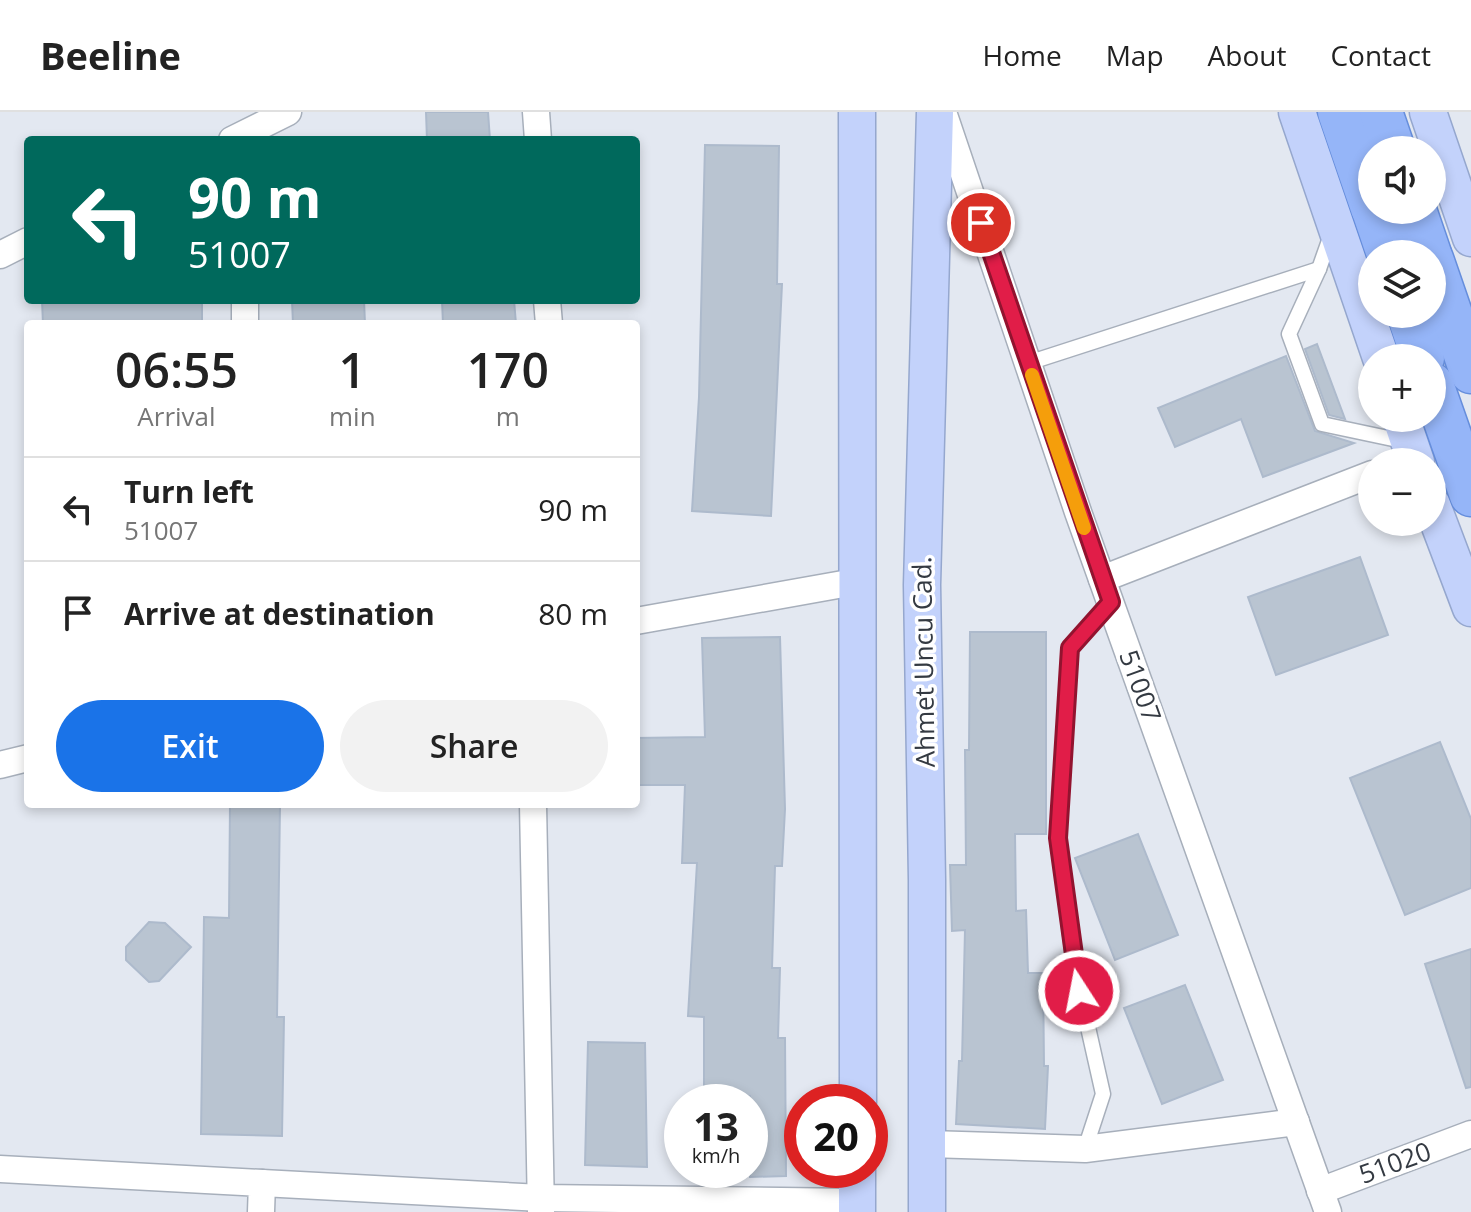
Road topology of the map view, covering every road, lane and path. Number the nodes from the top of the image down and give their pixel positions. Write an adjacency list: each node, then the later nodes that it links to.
1 (288, 112): 10 (street)
2 (536, 112): 11 (street)
3 (857, 112): 30 (main road)
4 (935, 112): 40 (main road, Ahmet Uncu Cad.)
5 (943, 112): 23 (street, 51007)
6 (1297, 112): 14 (main road)
7 (1339, 112): 13 (main road)
8 (1381, 112): 12 (main road)
9 (1428, 112): 17 (main road)
10 (241, 132)
11 (538, 136)
12 (1389, 136)
13 (1358, 204)
14 (1358, 211)
15 (1358, 217): 20 (lane)
16 (1361, 224): 22 (main road)
17 (1471, 238)
18 (24, 243): 19 (street)
19 (0, 255)
20 (1319, 269): 23 (lane); 26 (lane)
21 (1446, 300): 24 (main road)
22 (1379, 344)
23 (1028, 363): 31 (street, 51007)
24 (1471, 372)
25 (1446, 424): 28 (main road)
26 (1409, 448)
27 (1358, 480): 31 (street)
28 (1471, 495)
29 (1444, 536): 32 (main road)
30 (860, 581): 33 (street); 37 (main road)
31 (1106, 591): 38 (street, 51007); 41 (lane)
32 (1471, 608)
33 (640, 620)
34 (24, 759): 35 (street)
35 (0, 765)
36 (533, 808): 46 (street)
37 (858, 1084)
38 (1296, 1122): 41 (street); 45 (street, 51007)
39 (1471, 1134): 45 (street, 51020)
40 (929, 1144): 41 (street); 48 (main road, Ahmet Uncu Cad.)
41 (1085, 1149)
42 (0, 1169): 43 (street)
43 (262, 1183): 46 (street); 47 (street)
44 (857, 1195): 46 (street)
45 (1324, 1201)
46 (541, 1205)
47 (261, 1212)
48 (927, 1212)

